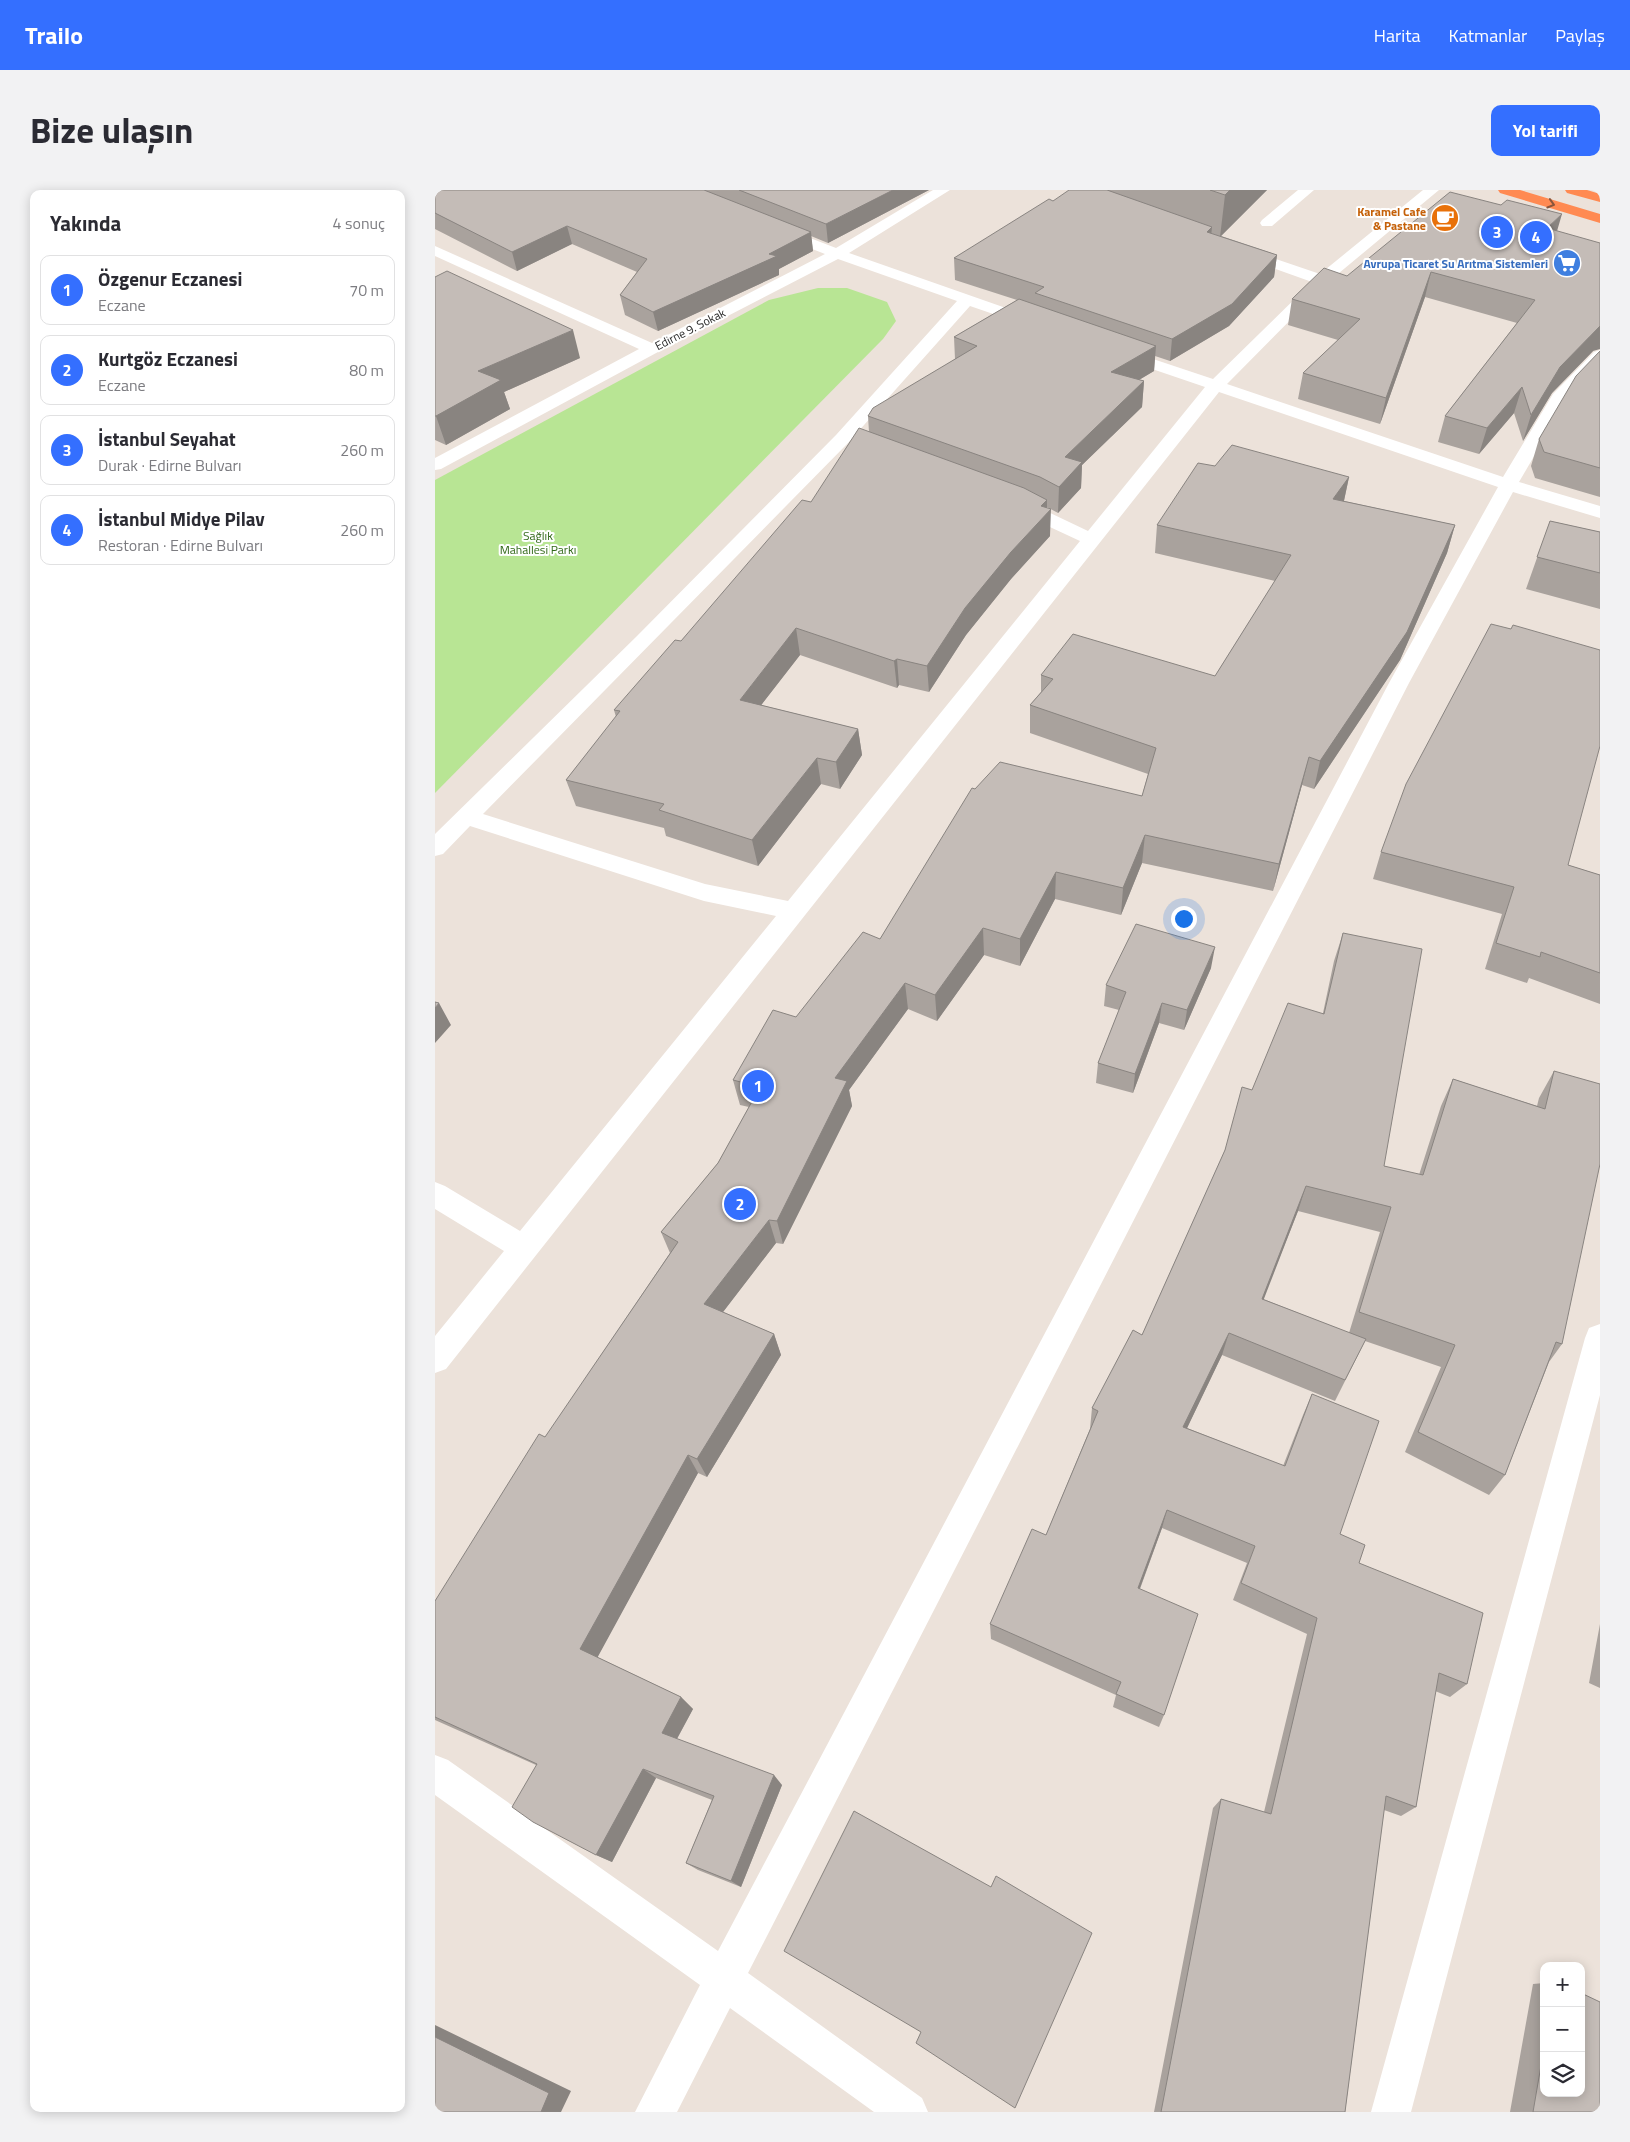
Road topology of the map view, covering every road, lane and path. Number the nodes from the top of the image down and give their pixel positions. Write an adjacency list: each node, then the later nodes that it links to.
1 (943, 190): 12 (street, Edirne 9. Sokak)
2 (1307, 190): 8 (street)
3 (1433, 190): 13 (street)
4 (1505, 190): 7 (highway, one-way to 7)
5 (1572, 190): 6 (highway)
6 (1600, 198)
7 (1600, 219)
8 (1267, 223)
9 (766, 226): 12 (street)
10 (1231, 248): 13 (street)
11 (435, 250): 17 (street)
12 (837, 254): 14 (street); 17 (street, Edirne 9. Sokak)
13 (1322, 280): 19 (street)
14 (967, 300): 15 (street); 25 (street)
15 (1050, 328)
16 (1105, 347): 19 (street)
17 (652, 349): 20 (street, Edirne 9. Sokak)
18 (1600, 354): 21 (street)
19 (1215, 386): 21 (street); 24 (street)
20 (436, 463)
21 (1507, 484): 23 (street); 33 (street)
22 (996, 496): 24 (street)
23 (1600, 512)
24 (1092, 540): 27 (street)
25 (466, 817): 26 (street); 27 (street)
26 (435, 848)
27 (794, 911): 29 (street)
28 (435, 1194): 29 (street)
29 (524, 1248): 31 (street)
30 (1600, 1338): 36 (street)
31 (435, 1359)
32 (435, 1773): 33 (street)
33 (724, 1979): 34 (street); 35 (street)
34 (655, 2112)
35 (908, 2112)
36 (1391, 2112)

